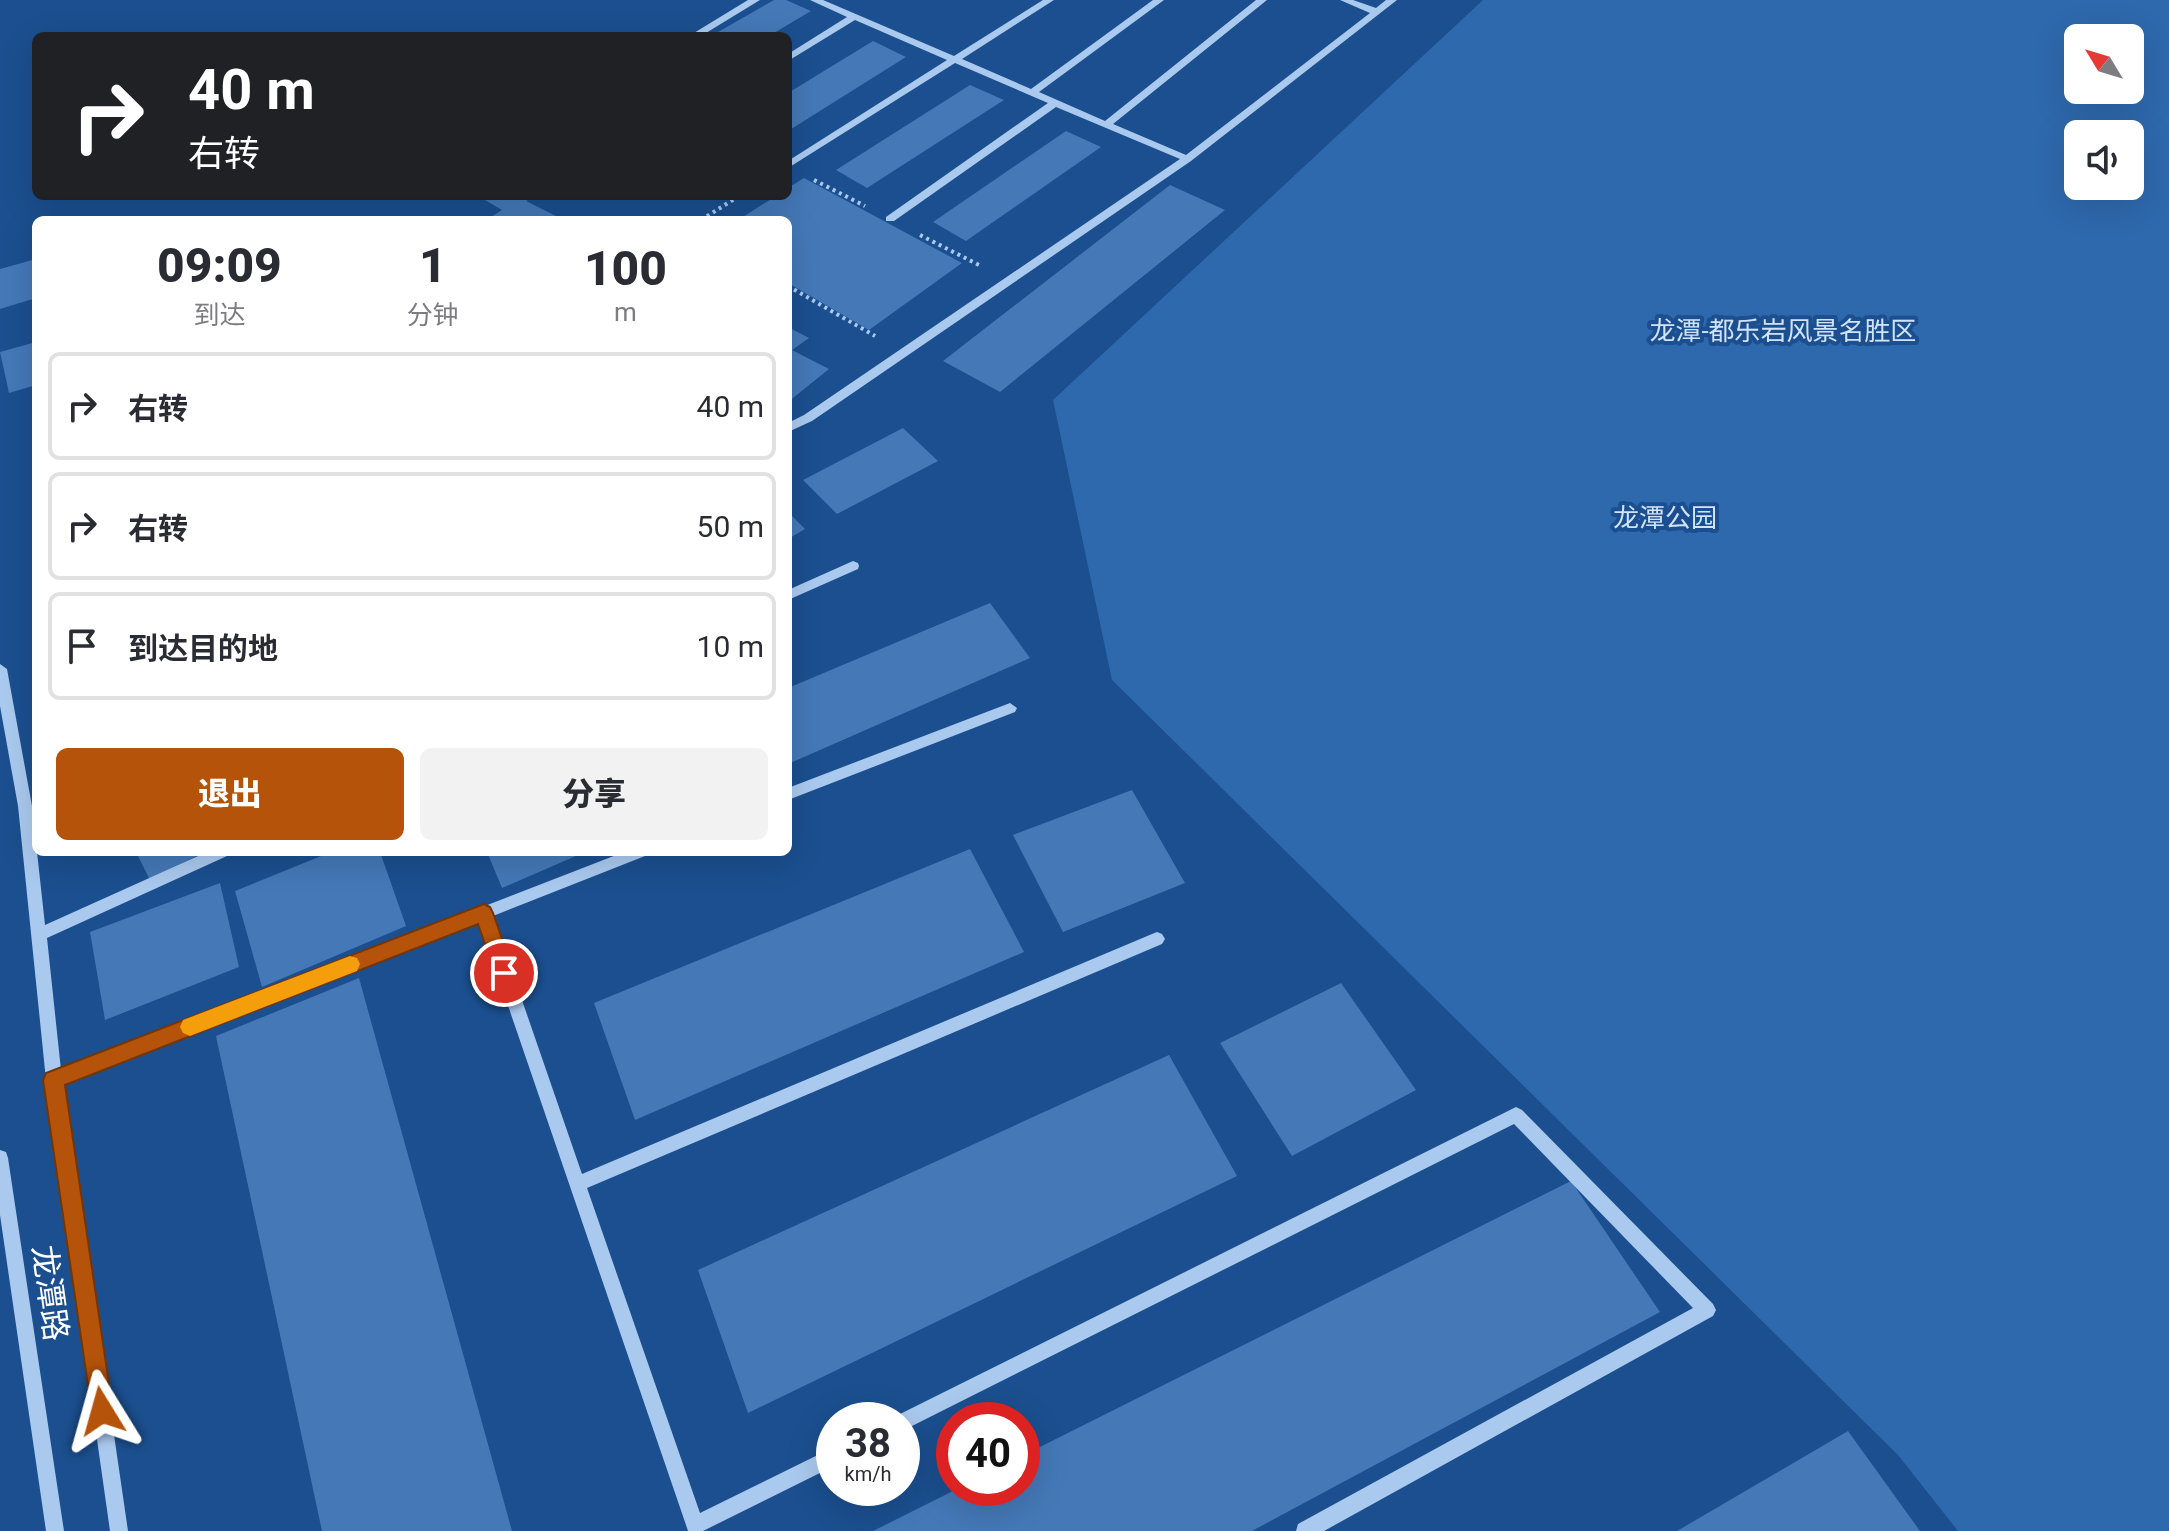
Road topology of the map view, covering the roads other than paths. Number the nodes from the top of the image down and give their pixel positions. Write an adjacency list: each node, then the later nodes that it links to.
1 (755, 0): 10 (street)
2 (815, 0): 9 (street)
3 (1049, 0): 12 (street)
4 (1159, 0): 13 (street)
5 (1262, 0): 15 (street)
6 (1345, 0): 8 (street)
7 (1392, 0): 8 (street)
8 (1377, 12): 16 (street)
9 (854, 17): 11 (street); 12 (street)
10 (701, 32)
11 (792, 56)
12 (954, 60): 13 (street); 17 (street)
13 (1031, 93): 14 (street)
14 (1055, 103): 15 (street); 18 (street)
15 (1106, 125): 16 (street)
16 (1187, 159): 19 (street)
17 (792, 162)
18 (890, 219)
19 (792, 425)
20 (853, 566): 21 (street)
21 (792, 593)
22 (0, 669): 25 (street, 龙潭路)
23 (1010, 708): 24 (street)
24 (792, 792)
25 (30, 804): 26 (street, 龙潭路)
26 (32, 837)
27 (33, 856): 31 (street, 龙潭路)
28 (213, 856): 31 (street)
29 (630, 856): 30 (street)
30 (484, 913): 33 (street); 35 (street)
31 (38, 935): 33 (street, 龙潭路)
32 (1157, 939): 35 (street)
33 (54, 1080): 39 (street, 龙潭路)
34 (0, 1158): 38 (street, 龙潭路)
35 (577, 1184): 37 (street)
36 (920, 1413): 40 (street)
37 (816, 1465)
38 (55, 1531)
39 (119, 1531)
40 (1305, 1531)

